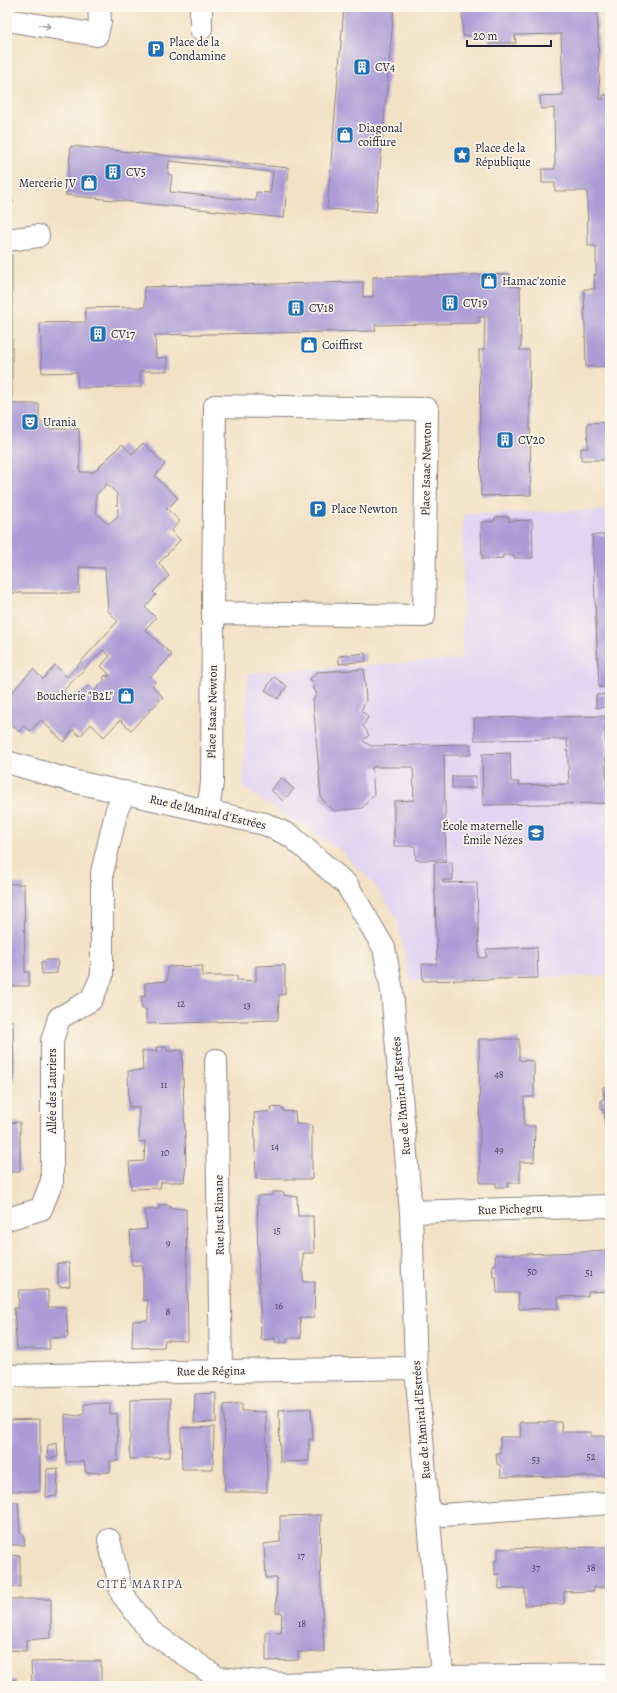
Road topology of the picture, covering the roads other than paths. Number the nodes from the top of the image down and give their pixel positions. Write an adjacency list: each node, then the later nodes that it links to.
1 (99, 7): 3 (street, one-way to 1)
2 (201, 7): 4 (street)
3 (7, 20)
4 (201, 29)
5 (38, 236): 6 (street)
6 (7, 240)
7 (214, 613): 7 (street, Place Isaac Newton); 10 (street, Place Isaac Newton)
8 (7, 762): 9 (street, Rue de l'Amiral d'Estrées)
9 (125, 792): 10 (street, Rue de l'Amiral d'Estrées); 14 (street, Allée des Lauriers)
10 (208, 811): 13 (street, Rue de l'Amiral d'Estrées)
11 (216, 1060): 16 (street, Rue Just Rimane)
12 (610, 1206): 13 (street, Rue Pichegru)
13 (411, 1212): 15 (street, Rue de l'Amiral d'Estrées)
14 (7, 1219)
15 (416, 1368): 16 (street, Rue de Régina); 19 (street, Rue de l'Amiral d'Estrées)
16 (221, 1371): 17 (street, Rue de Régina)
17 (7, 1376)
18 (610, 1503): 19 (street)
19 (429, 1516): 22 (street, Rue de l'Amiral d'Estrées)
20 (109, 1540): 22 (street)
21 (610, 1675): 22 (street)
22 (442, 1681)

